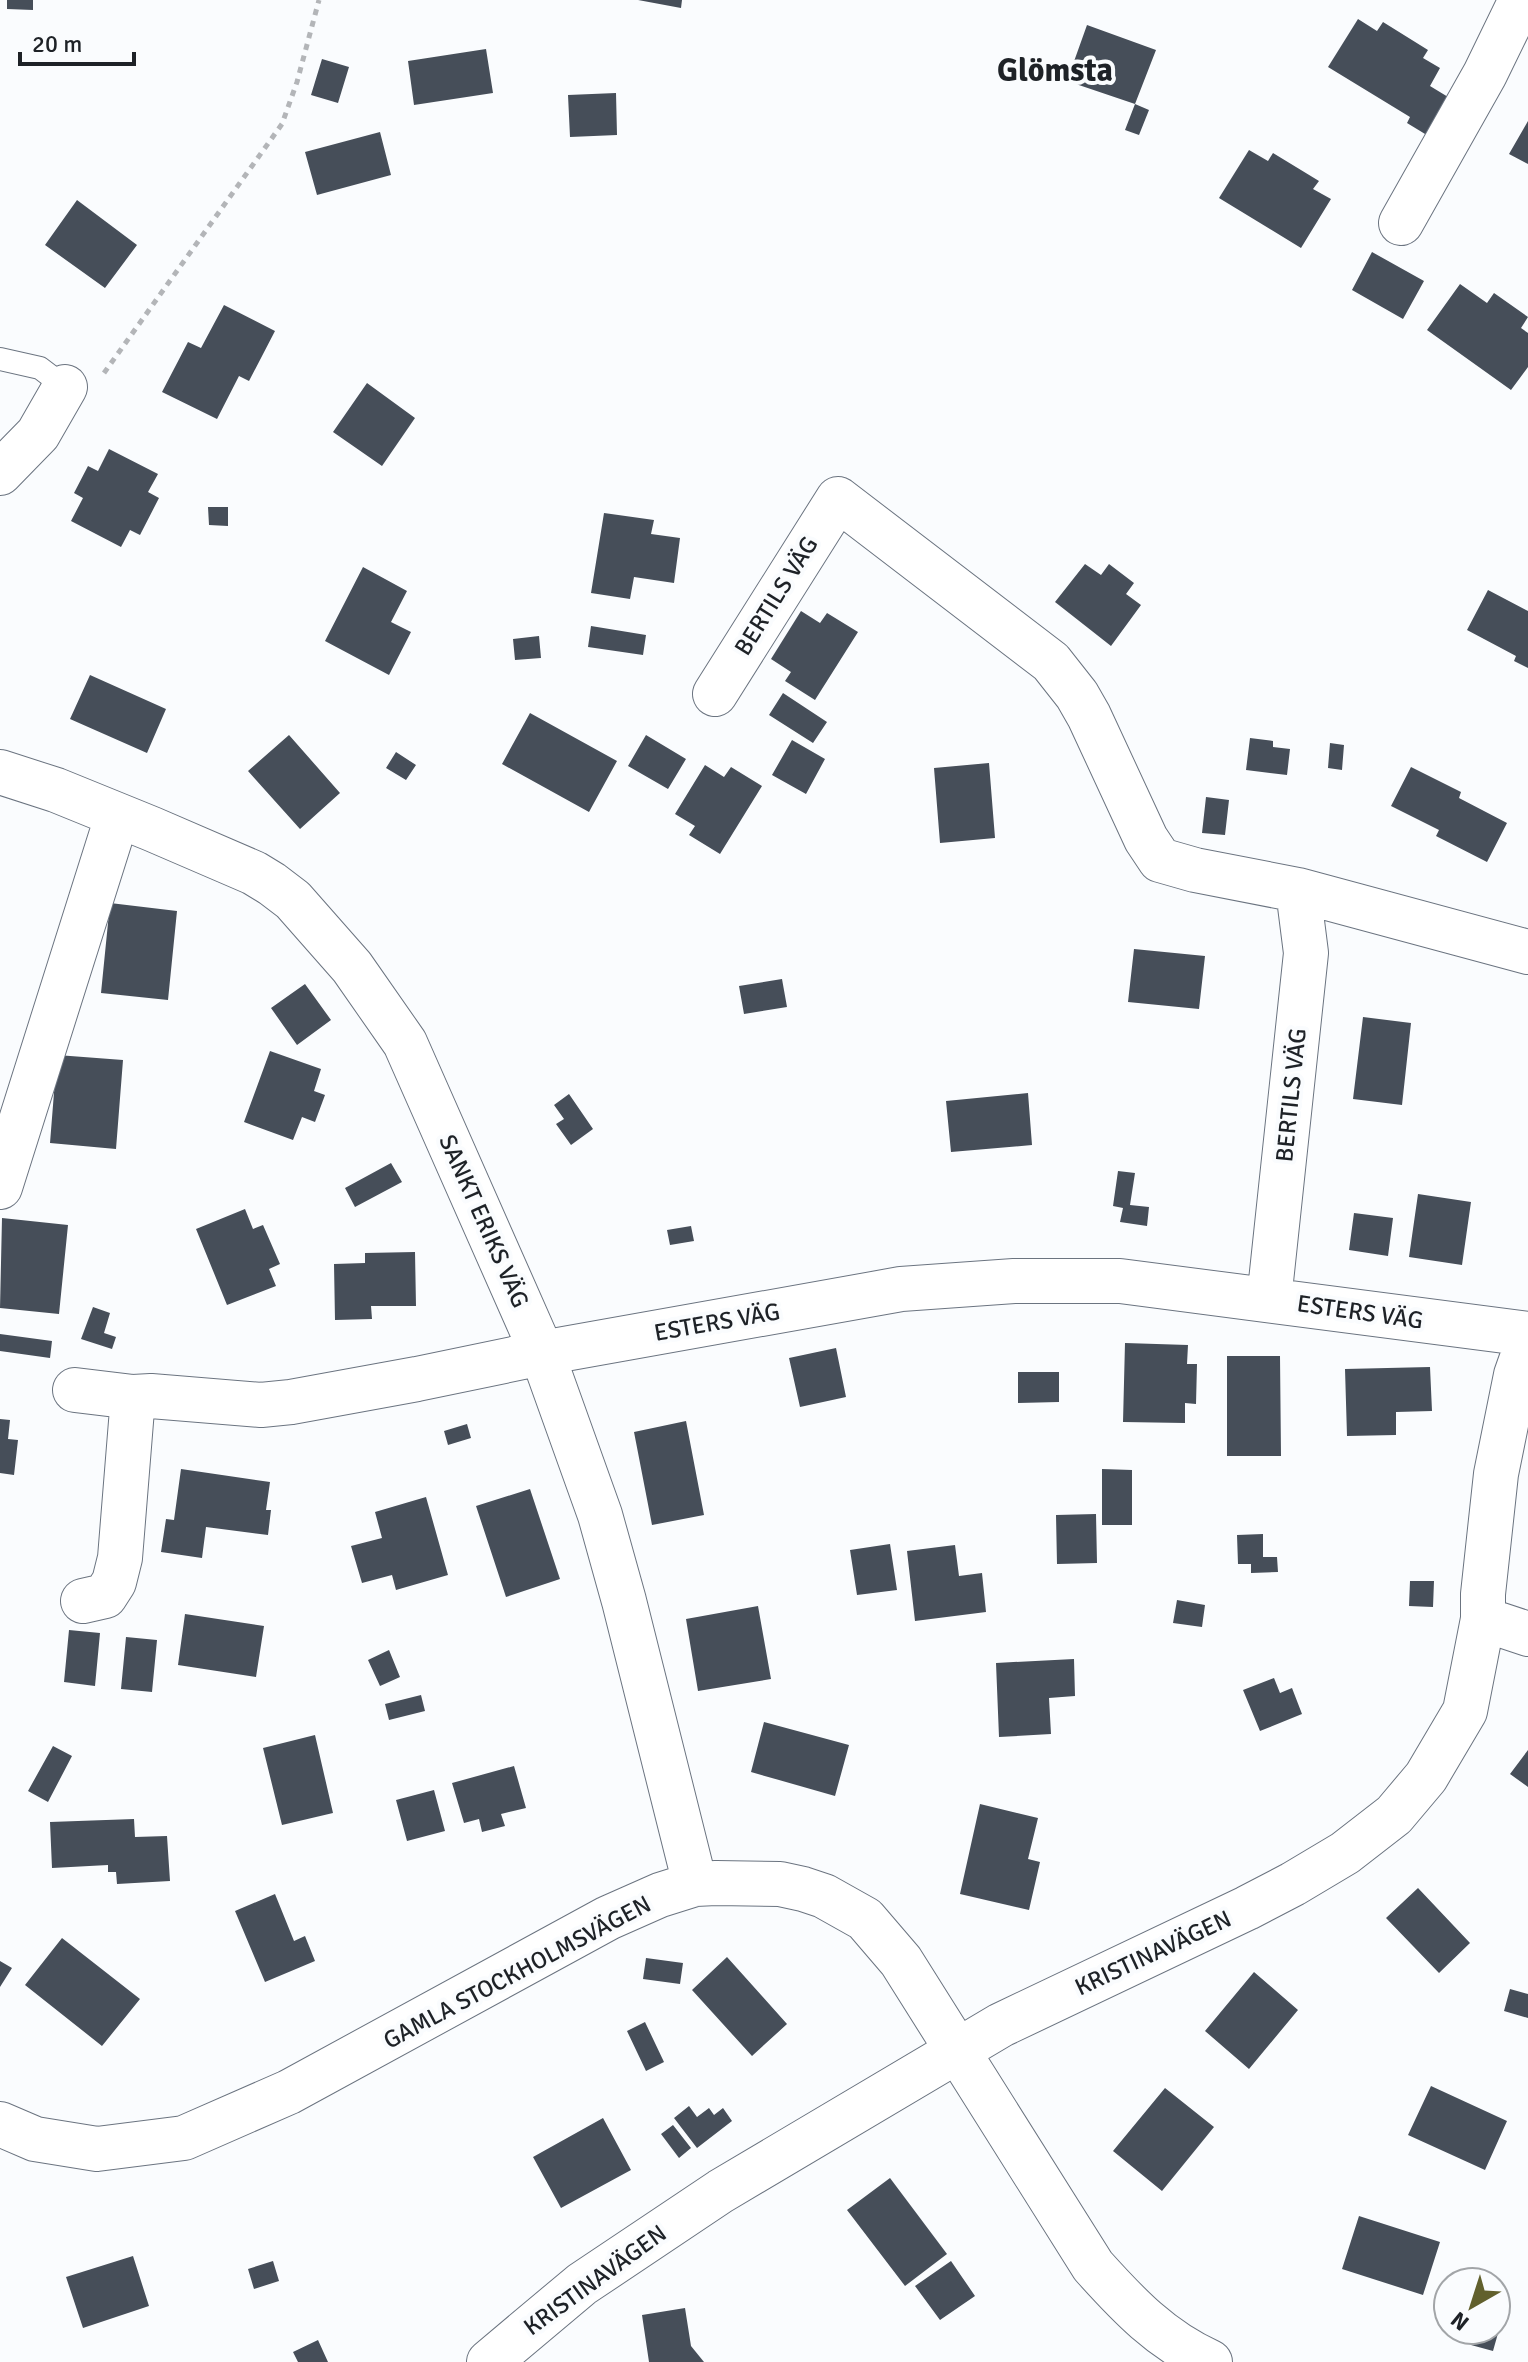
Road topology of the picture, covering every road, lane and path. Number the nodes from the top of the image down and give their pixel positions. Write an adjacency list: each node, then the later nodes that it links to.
1 (319, 0): 5 (path)
2 (1521, 0): 3 (street)
3 (1401, 223)
4 (0, 359): 5 (lane)
5 (65, 387): 6 (street)
6 (0, 473)
7 (715, 694): 10 (street, BERTILS VÄG)
8 (0, 772): 9 (street, SANKT ERIKS VÄG)
9 (117, 817): 12 (street); 16 (street, SANKT ERIKS VÄG)
10 (1298, 890): 11 (street); 13 (street, BERTILS VÄG)
11 (1528, 952)
12 (0, 1187)
13 (1269, 1300): 14 (street, ESTERS VÄG); 16 (street, ESTERS VÄG)
14 (1528, 1334)
15 (1528, 1341): 20 (street, KRISTINAVÄGEN)
16 (542, 1353): 18 (street, ESTERS VÄG); 22 (street, SANKT ERIKS VÄG)
17 (75, 1390): 18 (street, ESTERS VÄG)
18 (133, 1397): 19 (street)
19 (83, 1601)
20 (1483, 1619): 21 (street); 23 (street, KRISTINAVÄGEN)
21 (1528, 1634)
22 (695, 1884): 23 (street, GAMLA STOCKHOLMSVÄGEN); 24 (street, GAMLA STOCKHOLMSVÄGEN)
23 (956, 2050): 25 (street, KRISTINAVÄGEN); 26 (street, GAMLA STOCKHOLMSVÄGEN)
24 (0, 2124)
25 (489, 2362)
26 (1210, 2362)

